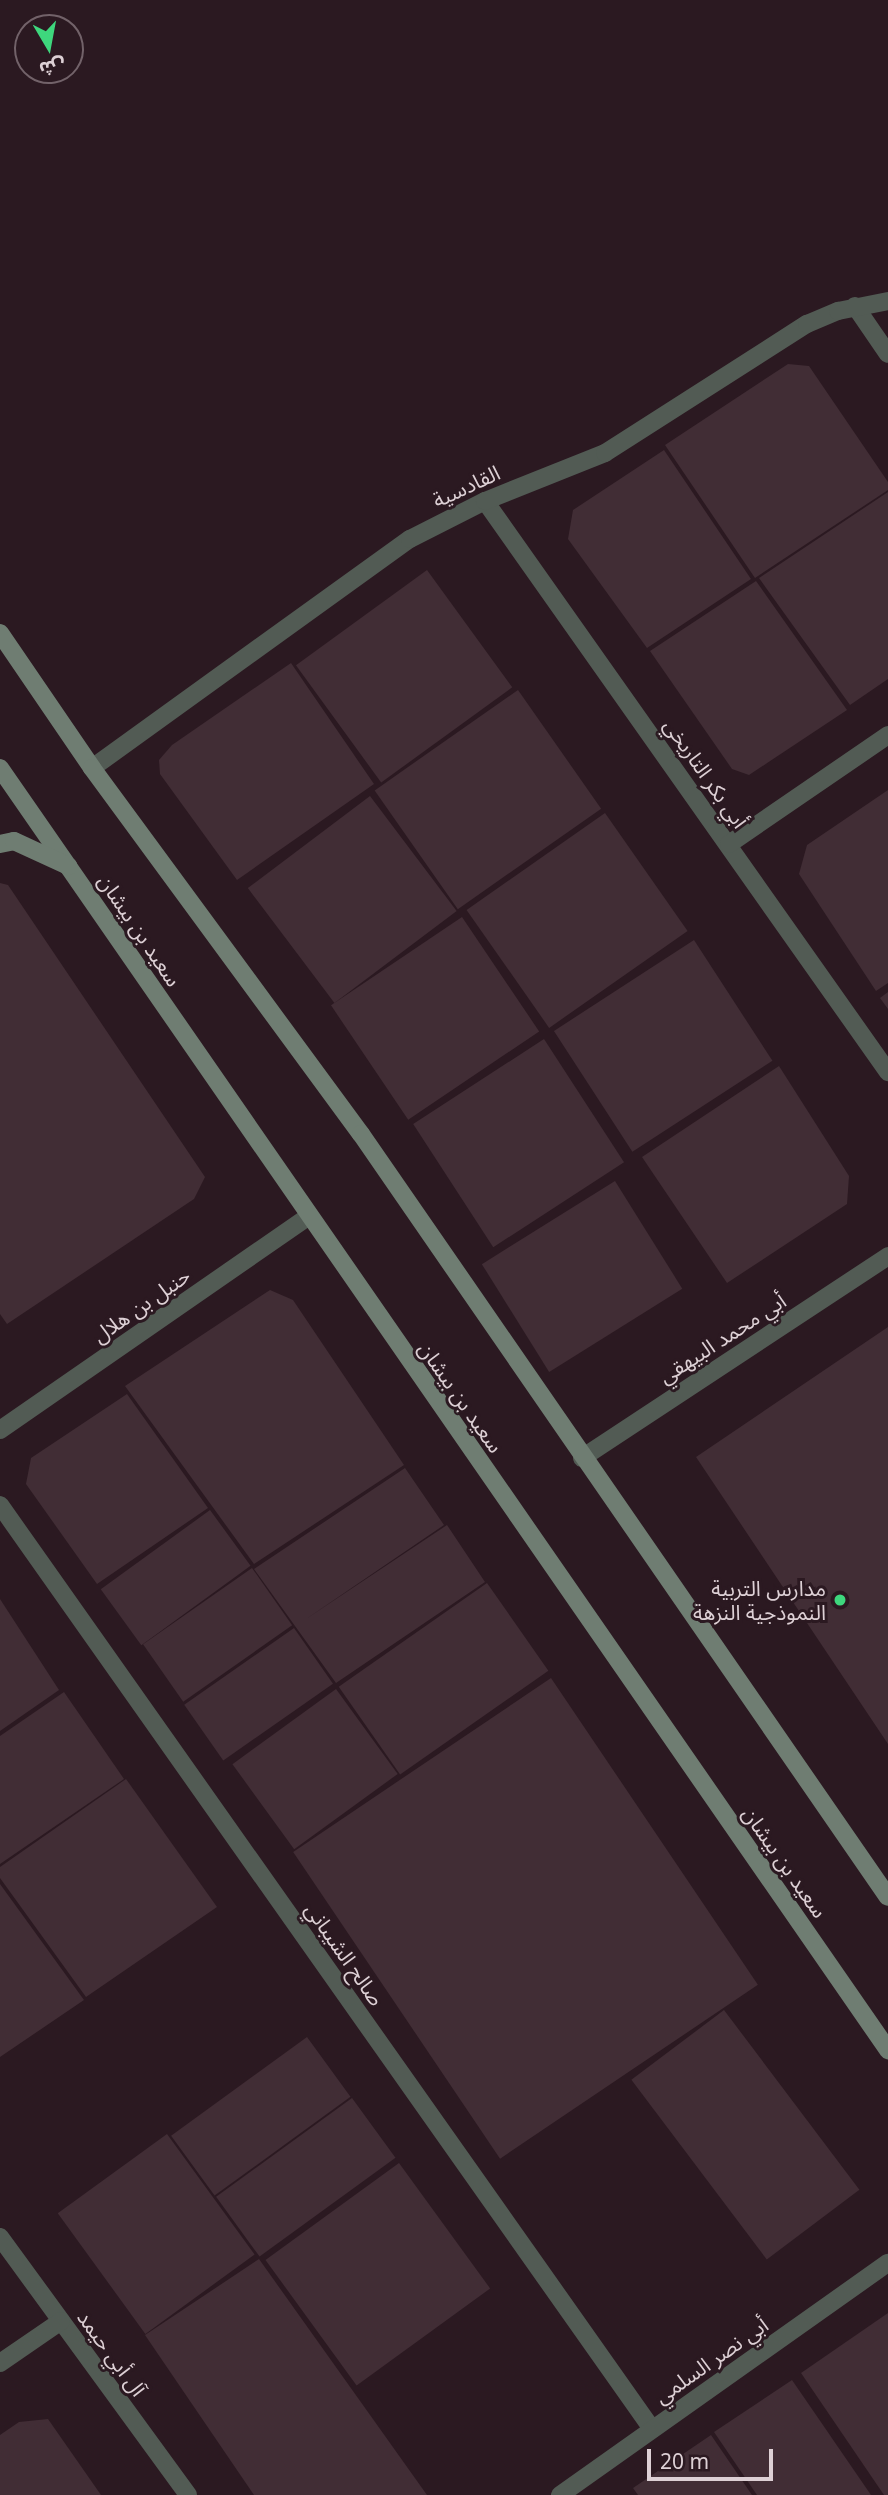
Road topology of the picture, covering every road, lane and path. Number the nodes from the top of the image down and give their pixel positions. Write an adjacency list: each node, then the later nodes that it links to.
1 (888, 300): 2 (street, القادسية)
2 (855, 306): 3 (street); 4 (street, القادسية)
3 (888, 354)
4 (485, 501): 8 (street, القادسية); 10 (street, أبي بكر التاريخي)
5 (0, 633): 8 (street)
6 (888, 735): 10 (street)
7 (0, 768): 11 (street, سعيد بن بيشان)
8 (92, 768): 16 (street)
9 (0, 844): 11 (street)
10 (730, 845): 12 (street, أبي بكر التاريخي)
11 (69, 866): 13 (street, سعيد بن بيشان)
12 (888, 1072)
13 (308, 1217): 15 (street, حنبل بن هلال); 19 (street, سعيد بن بيشان)
14 (888, 1256): 16 (street, أبي محمد البيهقي)
15 (0, 1430)
16 (582, 1458): 18 (street)
17 (0, 1505): 24 (street, صالح الشيباني)
18 (888, 1897)
19 (888, 2049)
20 (0, 2237): 22 (street, آل أبي حيمد)
21 (888, 2263): 24 (street, أبي نصر السلمي)
22 (61, 2321): 23 (street); 25 (street, آل أبي حيمد)
23 (0, 2363)
24 (652, 2429): 26 (street, أبي نصر السلمي)
25 (188, 2495)
26 (560, 2495)

